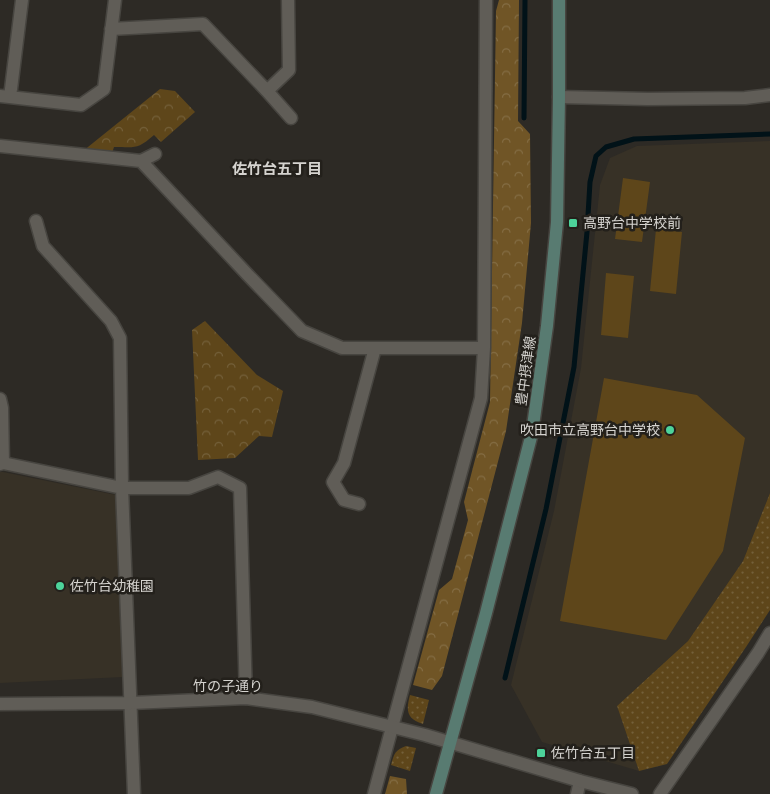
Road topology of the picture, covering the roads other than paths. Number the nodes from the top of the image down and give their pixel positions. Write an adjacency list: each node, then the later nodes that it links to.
1 (22, 0): 9 (street)
2 (115, 0): 6 (street)
3 (288, 0): 7 (street)
4 (486, 0): 17 (street)
5 (559, 0): 10 (main road, 豊中摂津線)
6 (111, 29): 7 (street); 9 (street)
7 (267, 91): 11 (street)
8 (770, 95): 10 (street)
9 (5, 96)
10 (559, 97): 27 (main road, 豊中摂津線)
11 (291, 118)
12 (0, 146): 14 (street)
13 (155, 154): 14 (street)
14 (141, 161): 16 (street)
15 (36, 222): 20 (street)
16 (374, 348): 17 (street); 21 (street)
17 (484, 348): 26 (street)
18 (0, 399): 19 (street)
19 (2, 463): 20 (street)
20 (122, 488): 23 (street); 24 (street)
21 (359, 504)
22 (770, 633): 34 (street)
23 (246, 698): 24 (street, 竹の子通り); 26 (street, 竹の子通り)
24 (130, 703): 25 (street, 竹の子通り); 29 (street)
25 (0, 704)
26 (392, 726): 27 (street, 竹の子通り); 30 (street)
27 (450, 742): 28 (street, 竹の子通り); 31 (main road, 豊中摂津線)
28 (580, 781): 32 (street); 33 (street, 竹の子通り)
29 (134, 794)
30 (374, 794)
31 (436, 794)
32 (577, 794)
33 (632, 794)
34 (660, 794)

